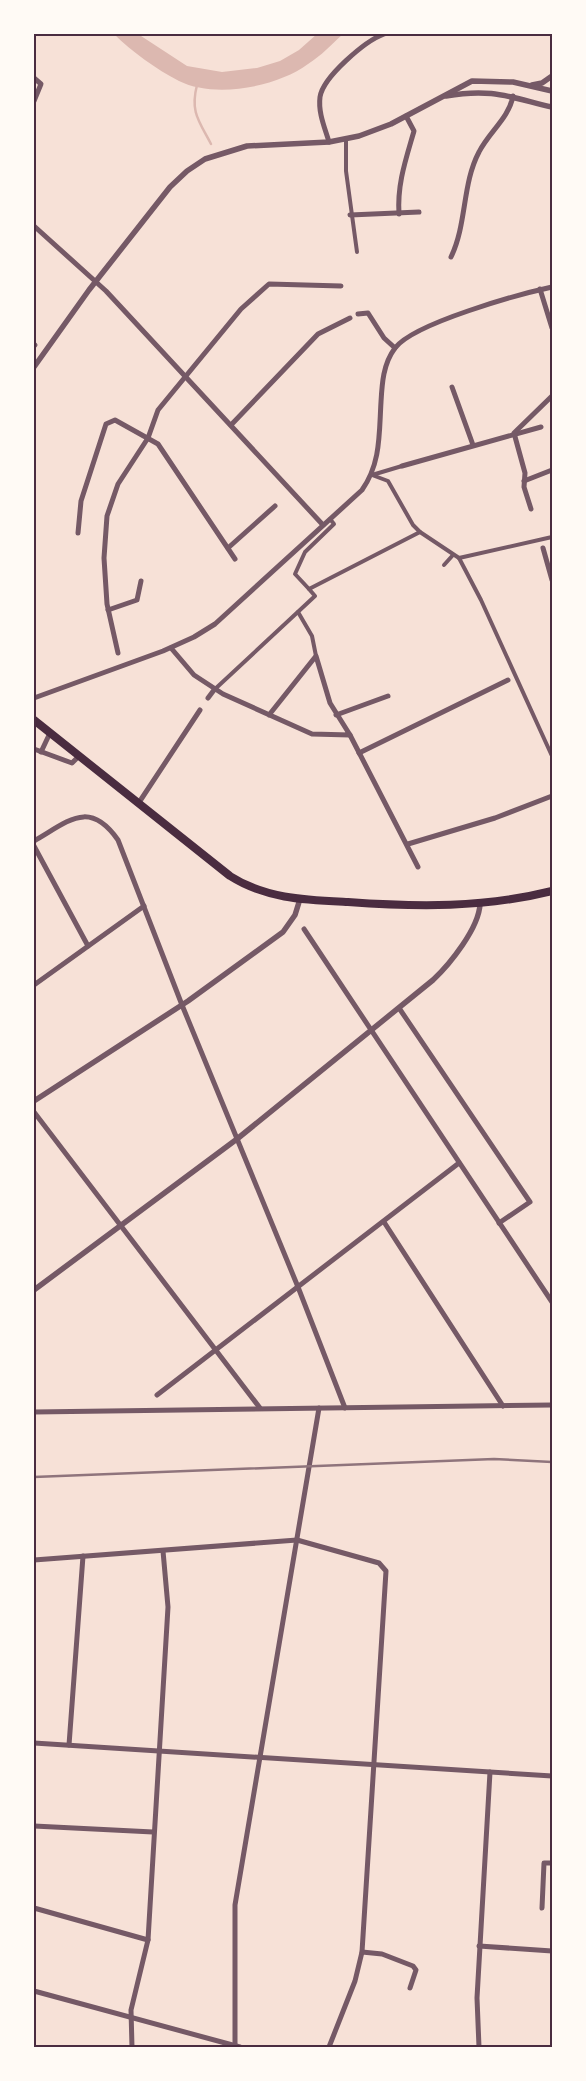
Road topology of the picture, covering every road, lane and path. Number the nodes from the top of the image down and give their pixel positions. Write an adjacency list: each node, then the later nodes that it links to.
1 (384, 34): 12 (street)
2 (552, 76): 4 (street)
3 (34, 78): 8 (street)
4 (529, 86): 5 (street); 7 (street)
5 (552, 91)
6 (513, 96): 7 (street); 9 (street); 18 (street)
7 (442, 97): 10 (street)
8 (34, 101)
9 (552, 107)
10 (406, 116): 11 (street); 14 (street)
11 (346, 139): 12 (street); 15 (street)
12 (329, 142): 19 (street)
13 (419, 212): 14 (street)
14 (399, 214): 15 (street)
15 (350, 216): 17 (street)
16 (34, 226): 19 (street)
17 (357, 252)
18 (451, 257)
19 (96, 281): 27 (street); 28 (street)
20 (341, 286): 28 (street)
21 (552, 287): 22 (street)
22 (540, 289): 25 (street); 26 (street)
23 (358, 314): 26 (street)
24 (350, 318): 31 (street)
25 (552, 328)
26 (395, 348): 38 (street)
27 (34, 367)
28 (186, 376): 31 (street); 34 (street)
29 (452, 387): 35 (street)
30 (552, 396): 33 (street)
31 (231, 425): 43 (street)
32 (541, 427): 33 (street)
33 (514, 433): 35 (street); 39 (street)
34 (148, 438): 45 (street); 47 (street); 56 (street)
35 (473, 445): 36 (street)
36 (402, 466): 38 (street)
37 (552, 470): 39 (street)
38 (372, 475): 42 (street); 44 (street)
39 (524, 480): 41 (street)
40 (275, 506): 47 (street)
41 (531, 509)
42 (330, 519): 43 (street); 55 (street)
43 (323, 525): 58 (street)
44 (420, 532): 49 (street); 55 (street)
45 (78, 533)
46 (552, 537): 50 (street)
47 (228, 548): 51 (street)
48 (543, 548): 53 (street)
49 (453, 555): 50 (street); 52 (street)
50 (459, 558): 76 (street)
51 (235, 559)
52 (444, 565)
53 (552, 580)
54 (141, 582): 56 (street)
55 (309, 588): 57 (street)
56 (108, 610): 59 (street)
57 (298, 612): 60 (street); 62 (street)
58 (171, 648): 62 (street); 64 (street)
59 (118, 653)
60 (316, 656): 67 (street); 68 (street)
61 (508, 680): 74 (street)
62 (214, 690): 65 (street); 67 (street)
63 (388, 696): 68 (street)
64 (34, 698)
65 (208, 698)
66 (200, 710): 78 (street)
67 (269, 715): 71 (street)
68 (336, 715): 71 (street)
69 (34, 720): 70 (main road)
70 (50, 733): 73 (street); 75 (main road)
71 (350, 735): 74 (street)
72 (34, 749): 73 (street)
73 (41, 752): 75 (street)
74 (359, 752): 80 (street)
75 (78, 756): 78 (main road)
76 (552, 756)
77 (552, 796): 80 (street)
78 (138, 804): 84 (main road)
79 (34, 841): 86 (street)
80 (408, 844): 82 (street)
81 (34, 846): 88 (street)
82 (418, 867)
83 (552, 891): 85 (main road)
84 (300, 899): 85 (main road); 90 (street)
85 (480, 904): 91 (street)
86 (144, 906): 88 (street); 90 (street)
87 (304, 929): 92 (street)
88 (88, 946): 89 (street)
89 (34, 985)
90 (182, 1005): 93 (street); 95 (street)
91 (399, 1008): 92 (street); 98 (street)
92 (372, 1030): 95 (street); 96 (street)
93 (34, 1101)
94 (34, 1112): 99 (street)
95 (237, 1138): 99 (street); 100 (street)
96 (459, 1163): 97 (street); 98 (street)
97 (384, 1222): 100 (street); 106 (street)
98 (499, 1223): 102 (street)
99 (120, 1226): 101 (street); 103 (street)
100 (298, 1287): 103 (street); 109 (street)
101 (34, 1290)
102 (552, 1302)
103 (216, 1352): 104 (street); 107 (street)
104 (158, 1394)
105 (552, 1405): 106 (street)
106 (503, 1406): 109 (street)
107 (260, 1408): 108 (street); 110 (street)
108 (319, 1408): 109 (street); 111 (street)
109 (345, 1408)
110 (34, 1412)
111 (297, 1540): 112 (street); 118 (street); 119 (street)
112 (164, 1551): 113 (street); 117 (street)
113 (83, 1556): 114 (street); 116 (street)
114 (34, 1560)
115 (34, 1743): 116 (street)
116 (70, 1744): 117 (street)
117 (158, 1752): 118 (street); 123 (street)
118 (259, 1757): 119 (street); 135 (street)
119 (374, 1765): 120 (street); 130 (street)
120 (490, 1772): 121 (street); 128 (street)
121 (552, 1776)
122 (34, 1826): 123 (street)
123 (153, 1832): 127 (street)
124 (552, 1863): 126 (street)
125 (34, 1908): 127 (street)
126 (542, 1908)
127 (148, 1940): 133 (street)
128 (479, 1946): 129 (street); 137 (street)
129 (552, 1950)
130 (362, 1952): 131 (street); 136 (street)
131 (410, 1988)
132 (34, 1991): 133 (street)
133 (131, 2018): 134 (street); 135 (street)
134 (132, 2047)
135 (237, 2047)
136 (328, 2047)
137 (479, 2047)

